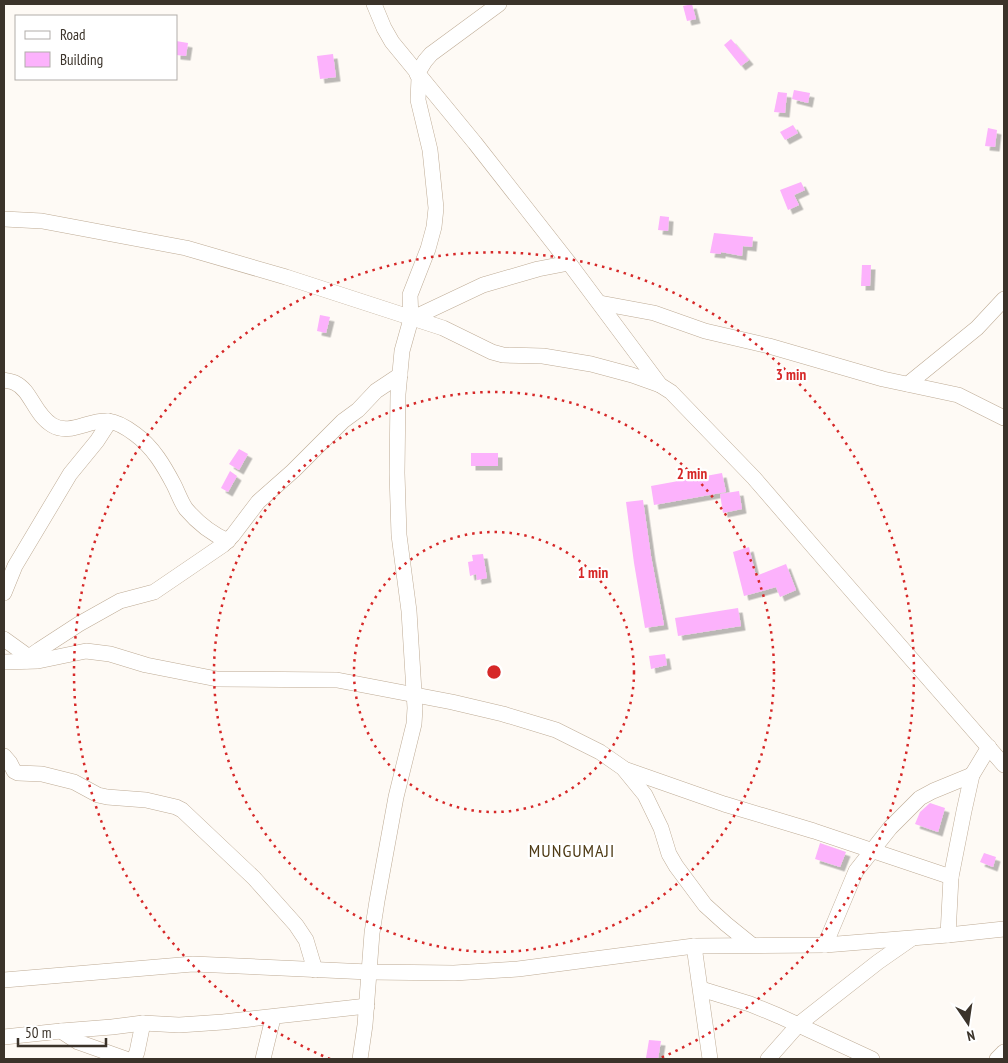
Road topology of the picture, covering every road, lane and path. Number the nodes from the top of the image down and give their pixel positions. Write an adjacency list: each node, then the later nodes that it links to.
1 (374, 4): 3 (street)
2 (499, 4): 3 (street)
3 (417, 74): 5 (street); 8 (street)
4 (4, 219): 8 (street)
5 (569, 263): 7 (street); 8 (street)
6 (1004, 299): 11 (street)
7 (600, 303): 11 (street); 12 (street)
8 (411, 319): 9 (street); 12 (street)
9 (400, 374): 15 (street); 20 (street)
10 (4, 380): 14 (street)
11 (908, 384): 13 (street)
12 (660, 385): 21 (street)
13 (1004, 418)
14 (108, 421): 15 (street); 16 (street)
15 (228, 541): 18 (street)
16 (4, 593)
17 (4, 639): 18 (street)
18 (28, 659): 19 (street); 20 (street)
19 (4, 662)
20 (414, 696): 24 (street); 35 (street)
21 (989, 747): 23 (street); 25 (street)
22 (4, 756): 34 (street)
23 (1004, 765)
24 (623, 768): 26 (street); 31 (street)
25 (972, 774): 26 (street); 27 (street)
26 (872, 849): 27 (street); 32 (street)
27 (951, 877): 29 (street)
28 (1004, 928): 29 (street)
29 (948, 936): 30 (street)
30 (912, 938): 32 (street); 41 (street)
31 (752, 945): 32 (street); 33 (street)
32 (825, 945)
33 (694, 946): 35 (street); 37 (street)
34 (315, 970): 35 (street); 36 (street)
35 (369, 972): 38 (street)
36 (4, 980)
37 (701, 990): 41 (street); 49 (street)
38 (367, 1006): 39 (street); 48 (street)
39 (273, 1018): 40 (street); 47 (street)
40 (143, 1023): 42 (street); 46 (street)
41 (799, 1024): 50 (street); 51 (street)
42 (62, 1031): 43 (street); 45 (street)
43 (4, 1038)
44 (1004, 1052): 52 (street)
45 (126, 1059)
46 (134, 1059)
47 (263, 1059)
48 (360, 1059)
49 (710, 1059)
50 (768, 1059)
51 (872, 1059)
52 (998, 1059)

